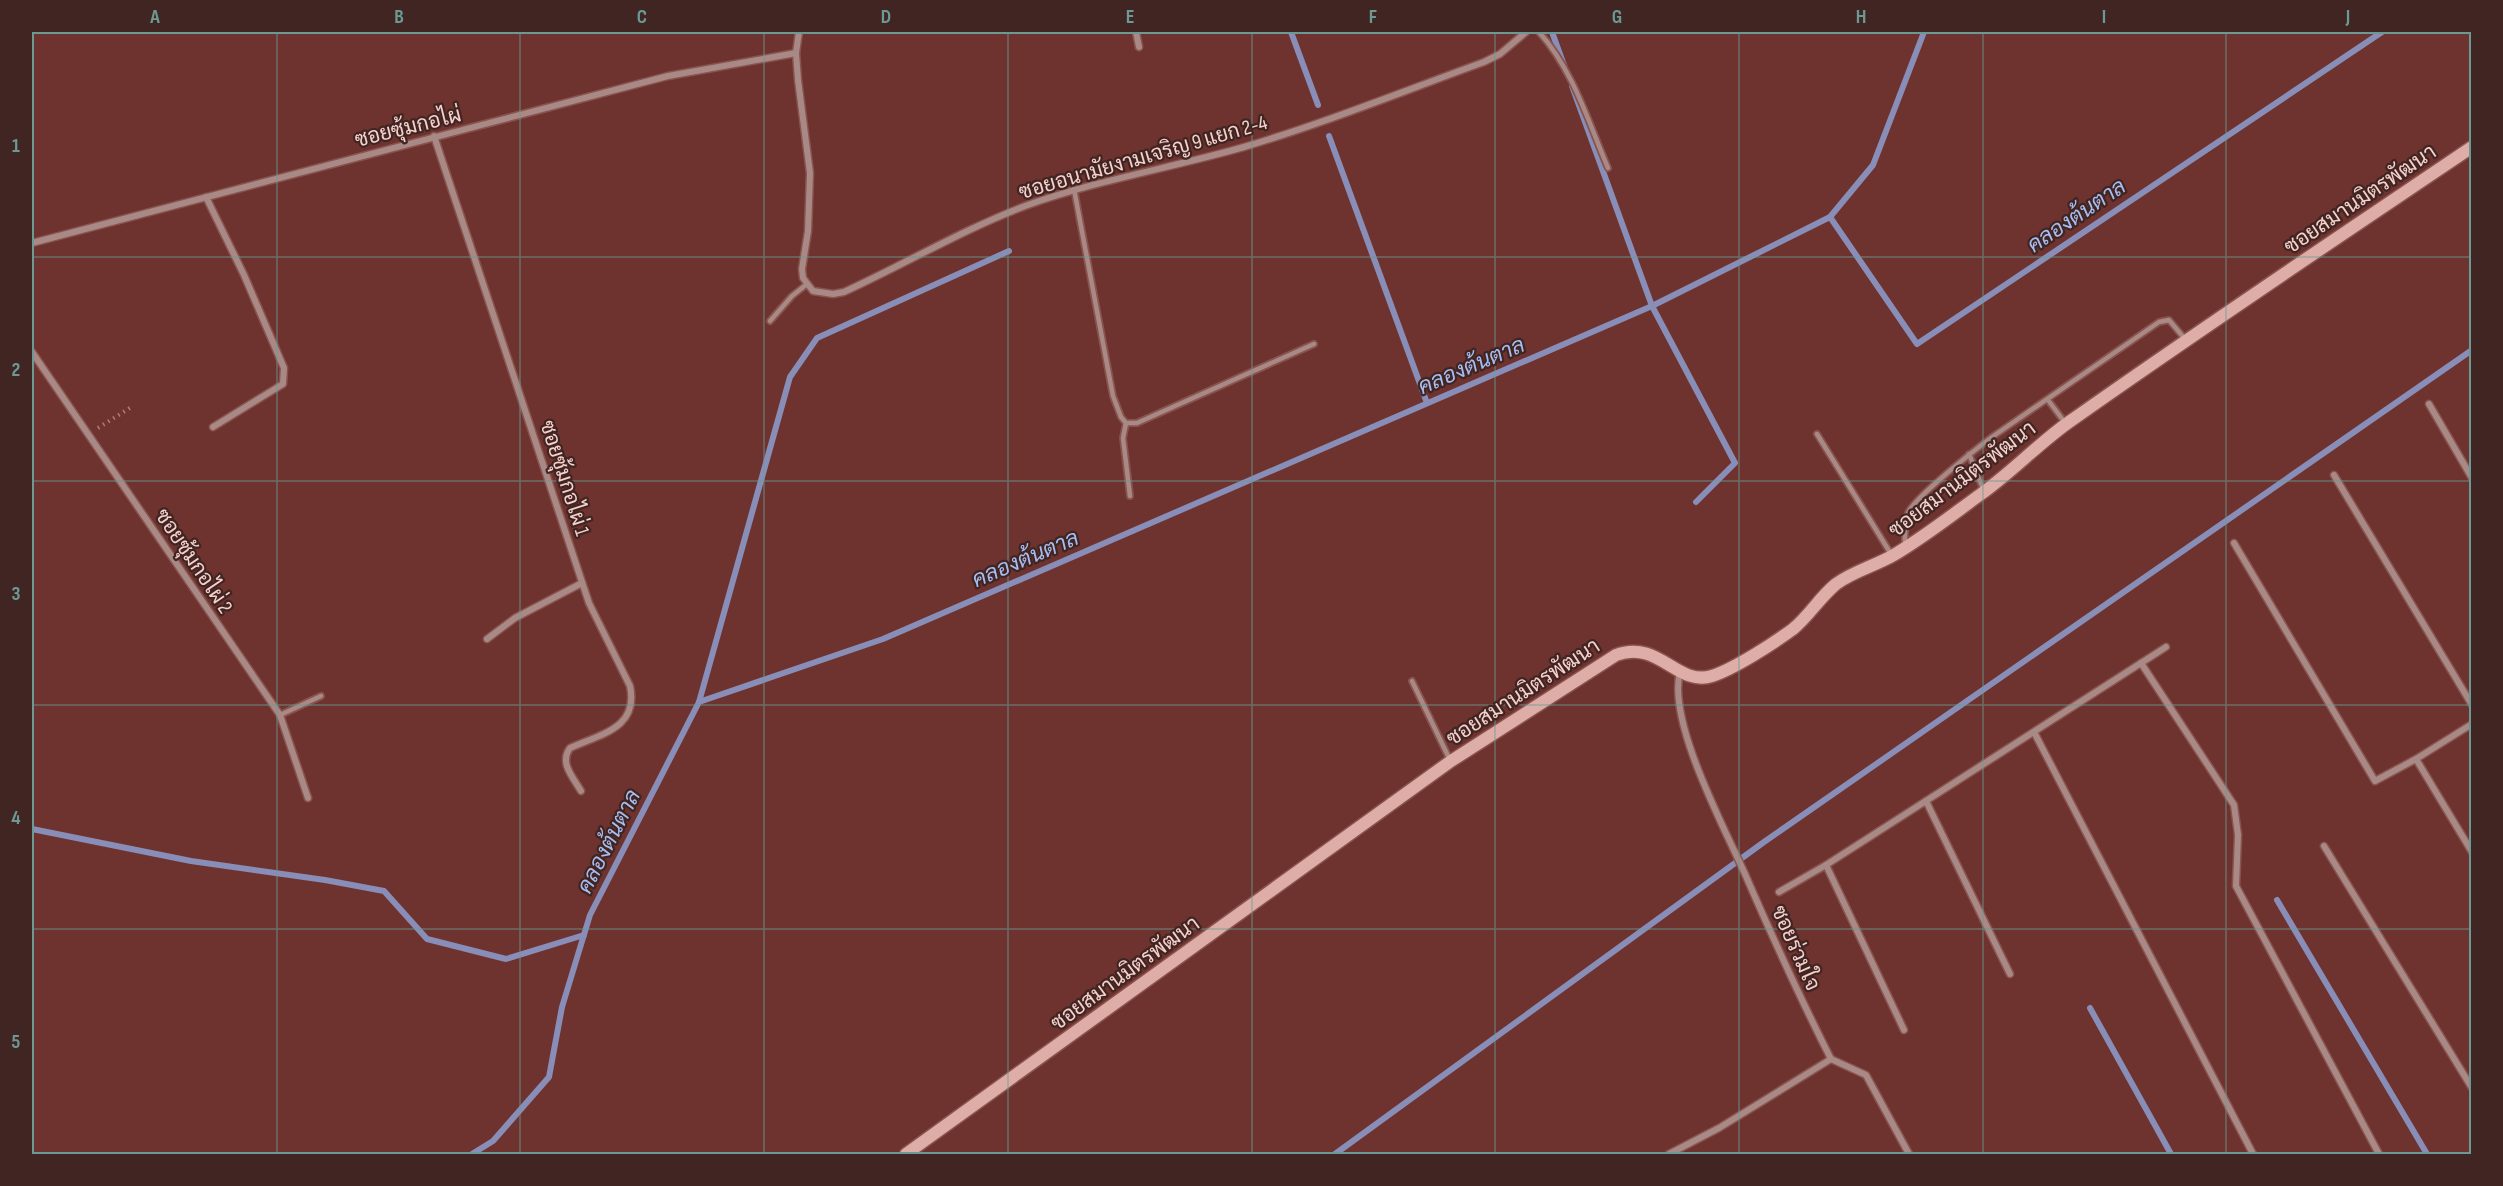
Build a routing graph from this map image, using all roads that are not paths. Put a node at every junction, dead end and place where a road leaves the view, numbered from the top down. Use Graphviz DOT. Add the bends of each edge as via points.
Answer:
graph roads {
  1 [pos="799,32"];
  2 [pos="1136,32"];
  3 [pos="1526,32"];
  4 [pos="1539,32"];
  5 [pos="1139,47"];
  6 [pos="796,53"];
  7 [pos="434,136"];
  8 [pos="2472,147"];
  9 [pos="1608,168"];
  10 [pos="1074,189"];
  11 [pos="206,197"];
  12 [pos="32,243"];
  13 [pos="807,284"];
  14 [pos="770,321"];
  15 [pos="2186,341"];
  16 [pos="1314,344"];
  17 [pos="32,352"];
  18 [pos="2048,400"];
  19 [pos="2429,404"];
  20 [pos="1126,423"];
  21 [pos="2066,424"];
  22 [pos="213,427"];
  23 [pos="1817,434"];
  24 [pos="1969,454"];
  25 [pos="2334,475"];
  26 [pos="2472,478"];
  27 [pos="1984,492"];
  28 [pos="1130,495"];
  29 [pos="2234,543"];
  30 [pos="1905,547"];
  31 [pos="1892,556"];
  32 [pos="582,584"];
  33 [pos="488,639"];
  34 [pos="2166,647"];
  35 [pos="2141,663"];
  36 [pos="1680,672"];
  37 [pos="1412,681"];
  38 [pos="321,696"];
  39 [pos="2472,705"];
  40 [pos="280,715"];
  41 [pos="2472,724"];
  42 [pos="2034,732"];
  43 [pos="2416,759"];
  44 [pos="1451,761"];
  45 [pos="582,791"];
  46 [pos="308,798"];
  47 [pos="1926,801"];
  48 [pos="2324,846"];
  49 [pos="2472,852"];
  50 [pos="1826,865"];
  51 [pos="1779,892"];
  52 [pos="2010,974"];
  53 [pos="1904,1030"];
  54 [pos="1831,1059"];
  55 [pos="2472,1088"];
  56 [pos="906,1155"];
  57 [pos="1669,1155"];
  58 [pos="1909,1155"];
  59 [pos="2253,1155"];
  60 [pos="2379,1155"];
  1 -- 6 [label="street"];
  2 -- 5 [label="street"];
  3 -- 10 [label="street, ซอยอนามัยงามเจริญ 9 แยก 2-4" via="1484,62 1307,126 1173,167"];
  4 -- 9 [label="lane" via="1555,50 1572,81"];
  6 -- 7 [label="street, ซอยซุ้มกอไผ่" via="668,76"];
  6 -- 13 [label="street" via="810,173 802,269"];
  7 -- 11 [label="street, ซอยซุ้มกอไผ่"];
  7 -- 32 [label="street, ซอยซุ้มกอไผ่ 1"];
  8 -- 15 [label="street, ซอยสมานมิตรพัฒนา"];
  10 -- 13 [label="street, ซอยอนามัยงามเจริญ 9 แยก 2-4" via="982,223 844,292 813,291"];
  10 -- 20 [label="lane" via="1113,396"];
  11 -- 12 [label="street, ซอยซุ้มกอไผ่"];
  11 -- 22 [label="street" via="244,275 285,377 283,384"];
  13 -- 14 [label="lane"];
  15 -- 18 [label="lane" via="2165,319"];
  15 -- 21 [label="street, ซอยสมานมิตรพัฒนา"];
  16 -- 20 [label="lane" via="1137,423"];
  17 -- 40 [label="street, ซอยซุ้มกอไผ่ 2"];
  18 -- 21 [label="lane"];
  18 -- 24 [label="lane"];
  19 -- 26 [label="street"];
  20 -- 28 [label="lane" via="1123,438"];
  21 -- 27 [label="street, ซอยสมานมิตรพัฒนา"];
  23 -- 31 [label="lane"];
  24 -- 27 [label="lane"];
  24 -- 30 [label="lane" via="1908,511"];
  25 -- 39 [label="street"];
  27 -- 30 [label="street, ซอยสมานมิตรพัฒนา"];
  29 -- 43 [label="street" via="2375,781"];
  30 -- 31 [label="street, ซอยสมานมิตรพัฒนา"];
  31 -- 36 [label="street, ซอยสมานมิตรพัฒนา" via="1837,584 1794,628 1748,657 1713,676"];
  32 -- 33 [label="street" via="515,618"];
  32 -- 45 [label="street, ซอยซุ้มกอไผ่ 1" via="633,700 621,725 570,748 566,754 566,765"];
  34 -- 35 [label="street"];
  35 -- 42 [label="street"];
  35 -- 60 [label="street" via="2234,805 2238,835 2236,886"];
  36 -- 44 [label="street, ซอยสมานมิตรพัฒนา" via="1637,651 1622,653"];
  36 -- 54 [label="street, ซอยร่วมใจ" via="1684,724 1701,774"];
  37 -- 44 [label="lane"];
  38 -- 40 [label="lane"];
  40 -- 46 [label="street, ซอยซุ้มกอไผ่ 2"];
  41 -- 43 [label="street"];
  42 -- 47 [label="street"];
  42 -- 59 [label="street"];
  43 -- 49 [label="street"];
  44 -- 56 [label="street, ซอยสมานมิตรพัฒนา"];
  47 -- 50 [label="street"];
  47 -- 52 [label="street"];
  48 -- 55 [label="street"];
  50 -- 51 [label="street"];
  50 -- 53 [label="street"];
  54 -- 57 [label="street"];
  54 -- 58 [label="street" via="1866,1075"];
}
